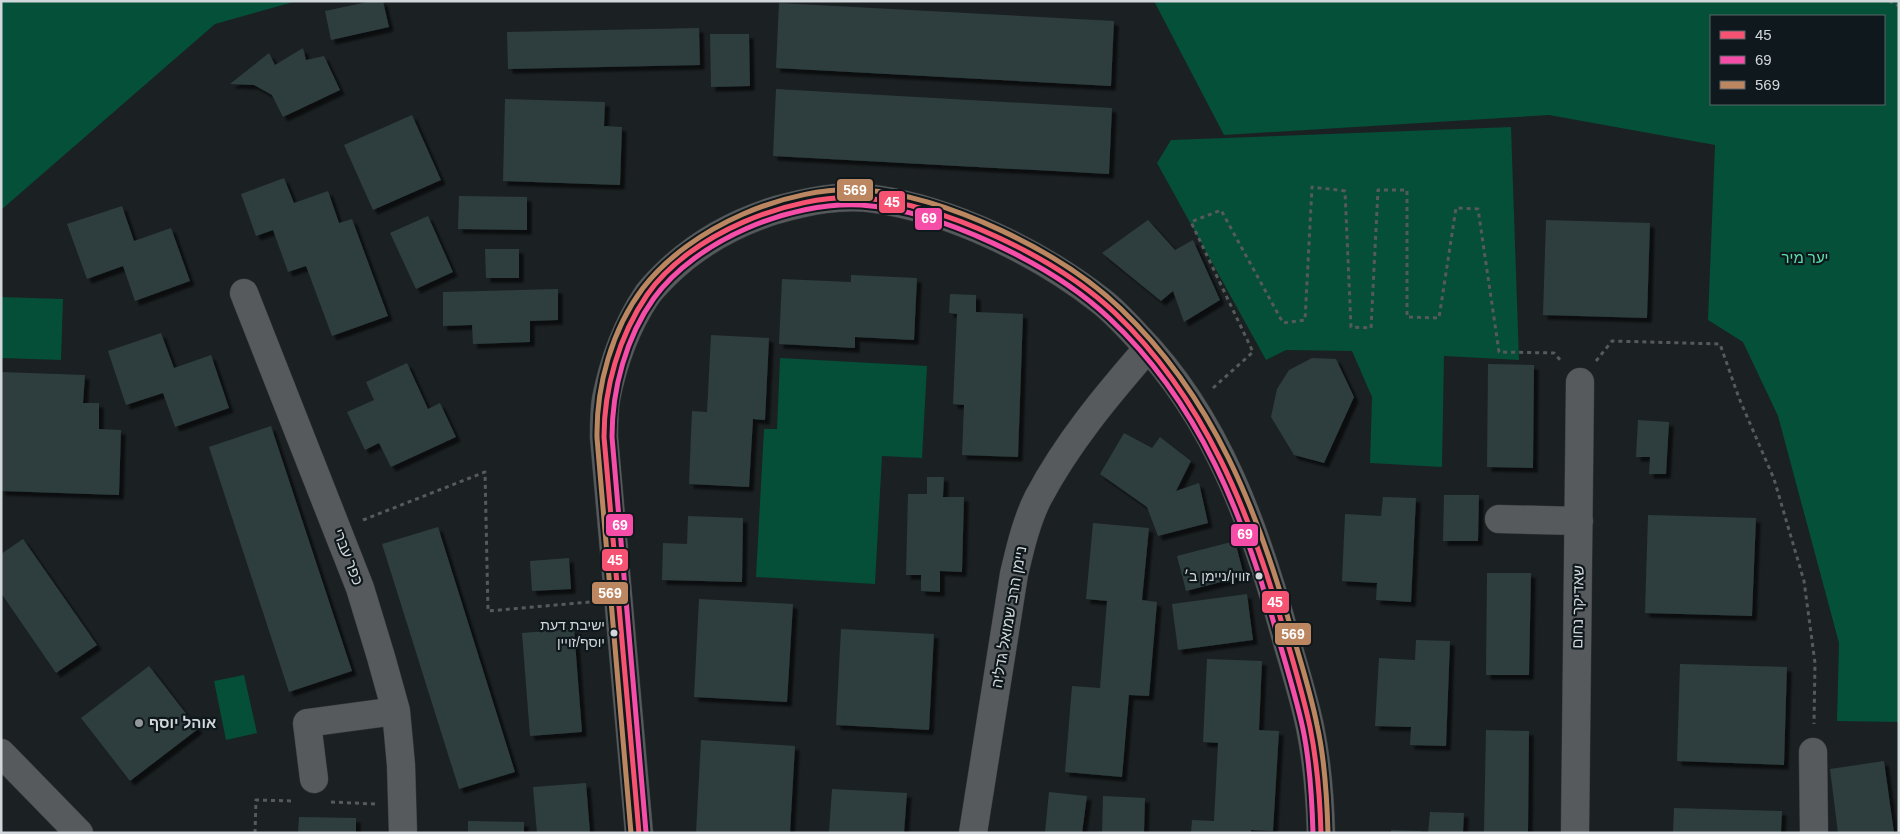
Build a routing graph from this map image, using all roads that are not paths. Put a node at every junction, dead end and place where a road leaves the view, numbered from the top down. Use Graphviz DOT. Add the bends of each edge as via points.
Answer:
graph roads {
  1 [pos="244,293"];
  2 [pos="1148,348"];
  3 [pos="1580,382"];
  4 [pos="1499,519"];
  5 [pos="1579,521"];
  6 [pos="396,711"];
  7 [pos="1813,752"];
  8 [pos="1,753"];
  9 [pos="314,778"];
  10 [pos="79,833"];
  11 [pos="404,833"];
  12 [pos="639,833"];
  13 [pos="973,833"];
  14 [pos="1321,833"];
  15 [pos="1576,833"];
  16 [pos="1814,833"];
  1 -- 6 [label="street, כפר עברי" via="360,588"];
  2 -- 12 [label="street" via="1103,303 1067,277 1020,250 967,224 873,199 841,197 805,202 760,215 718,234 681,259 648,292 629,326 606,402 604,436"];
  2 -- 13 [label="street, ניימן הרב שמואל גדליה" via="1084,425 1038,499 1023,537 1014,574"];
  2 -- 14 [label="street" via="1193,406 1215,445 1239,494 1257,544 1310,728"];
  3 -- 5 [label="street, שאדיקר נחום"];
  4 -- 5 [label="street"];
  5 -- 15 [label="street, שאדיקר נחום"];
  6 -- 9 [label="street" via="307,723"];
  6 -- 11 [label="street, כפר עברי"];
  7 -- 16 [label="street"];
  8 -- 10 [label="street"];
}
